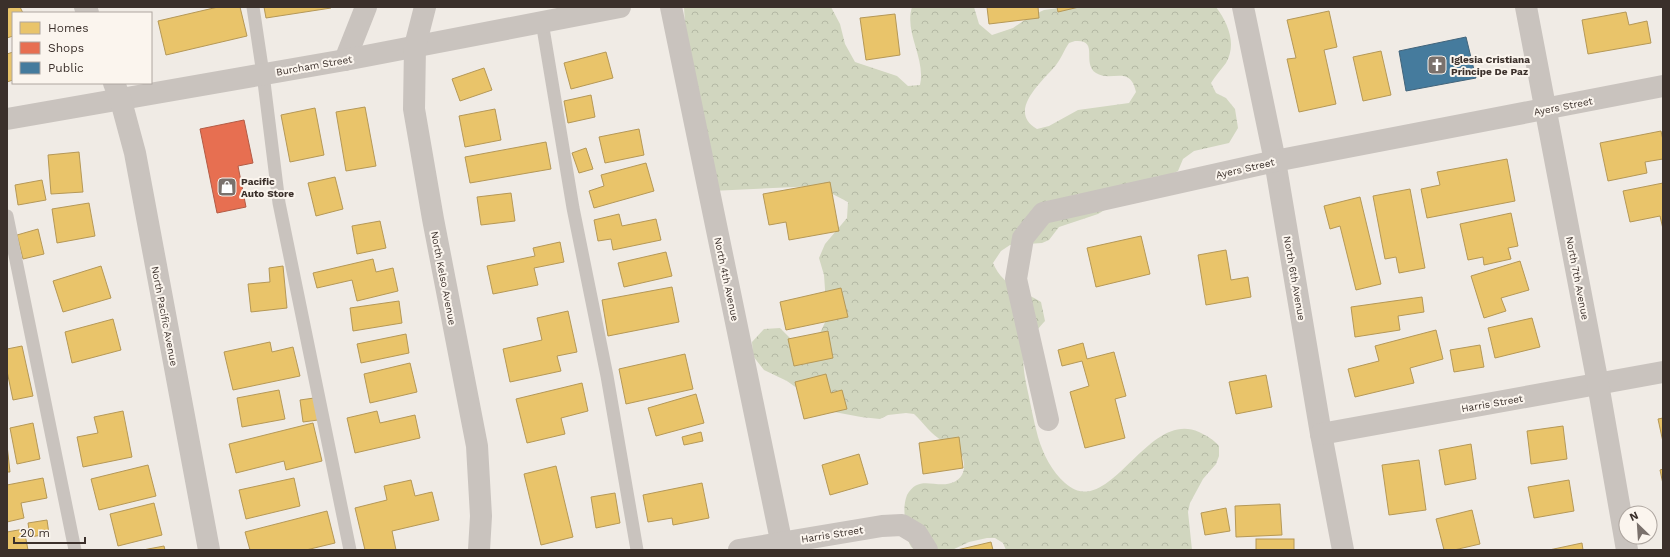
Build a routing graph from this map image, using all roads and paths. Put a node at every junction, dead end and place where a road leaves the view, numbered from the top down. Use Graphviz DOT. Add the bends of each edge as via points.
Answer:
graph roads {
  1 [pos="253,7"];
  2 [pos="366,7"];
  3 [pos="425,7"];
  4 [pos="620,7"];
  5 [pos="671,7"];
  6 [pos="1243,7"];
  7 [pos="1526,7"];
  8 [pos="542,22"];
  9 [pos="415,46"];
  10 [pos="345,60"];
  11 [pos="263,74"];
  12 [pos="1663,86"];
  13 [pos="118,92"];
  14 [pos="1546,109"];
  15 [pos="7,119"];
  16 [pos="1275,161"];
  17 [pos="7,216"];
  18 [pos="1663,372"];
  19 [pos="1598,384"];
  20 [pos="1048,420"];
  21 [pos="1321,434"];
  22 [pos="782,546"];
  23 [pos="75,550"];
  24 [pos="209,550"];
  25 [pos="350,550"];
  26 [pos="479,550"];
  27 [pos="637,550"];
  28 [pos="738,550"];
  29 [pos="927,550"];
  30 [pos="1343,550"];
  31 [pos="1627,550"];
  1 -- 11 [label="lane"];
  2 -- 10 [label="street"];
  3 -- 9 [label="street, North Kelso Avenue"];
  4 -- 8 [label="street, Burcham Street"];
  5 -- 22 [label="street, North 4th Avenue"];
  6 -- 16 [label="street, North 6th Avenue"];
  7 -- 14 [label="street, North 7th Avenue"];
  8 -- 9 [label="street, Burcham Street"];
  8 -- 27 [label="lane" via="573,208 607,376"];
  9 -- 10 [label="street, Burcham Street"];
  9 -- 26 [label="street, North Kelso Avenue" via="414,109 477,446 481,516"];
  10 -- 11 [label="street, Burcham Street"];
  11 -- 13 [label="street, Burcham Street"];
  11 -- 25 [label="lane" via="279,203"];
  12 -- 14 [label="street, Ayers Street"];
  13 -- 15 [label="street, Burcham Street"];
  13 -- 24 [label="street, North Pacific Avenue" via="135,153"];
  14 -- 16 [label="street, Ayers Street"];
  14 -- 19 [label="street, North 7th Avenue"];
  16 -- 20 [label="street, Ayers Street" via="1043,213 1023,238 1016,279"];
  16 -- 21 [label="street, North 6th Avenue"];
  17 -- 23 [label="lane"];
  18 -- 19 [label="street, Harris Street"];
  19 -- 21 [label="street, Harris Street"];
  19 -- 31 [label="street, North 7th Avenue"];
  21 -- 30 [label="street, North 6th Avenue"];
  22 -- 28 [label="street, Harris Street"];
  22 -- 29 [label="street, Harris Street" via="882,526 902,525 917,534"];
}
